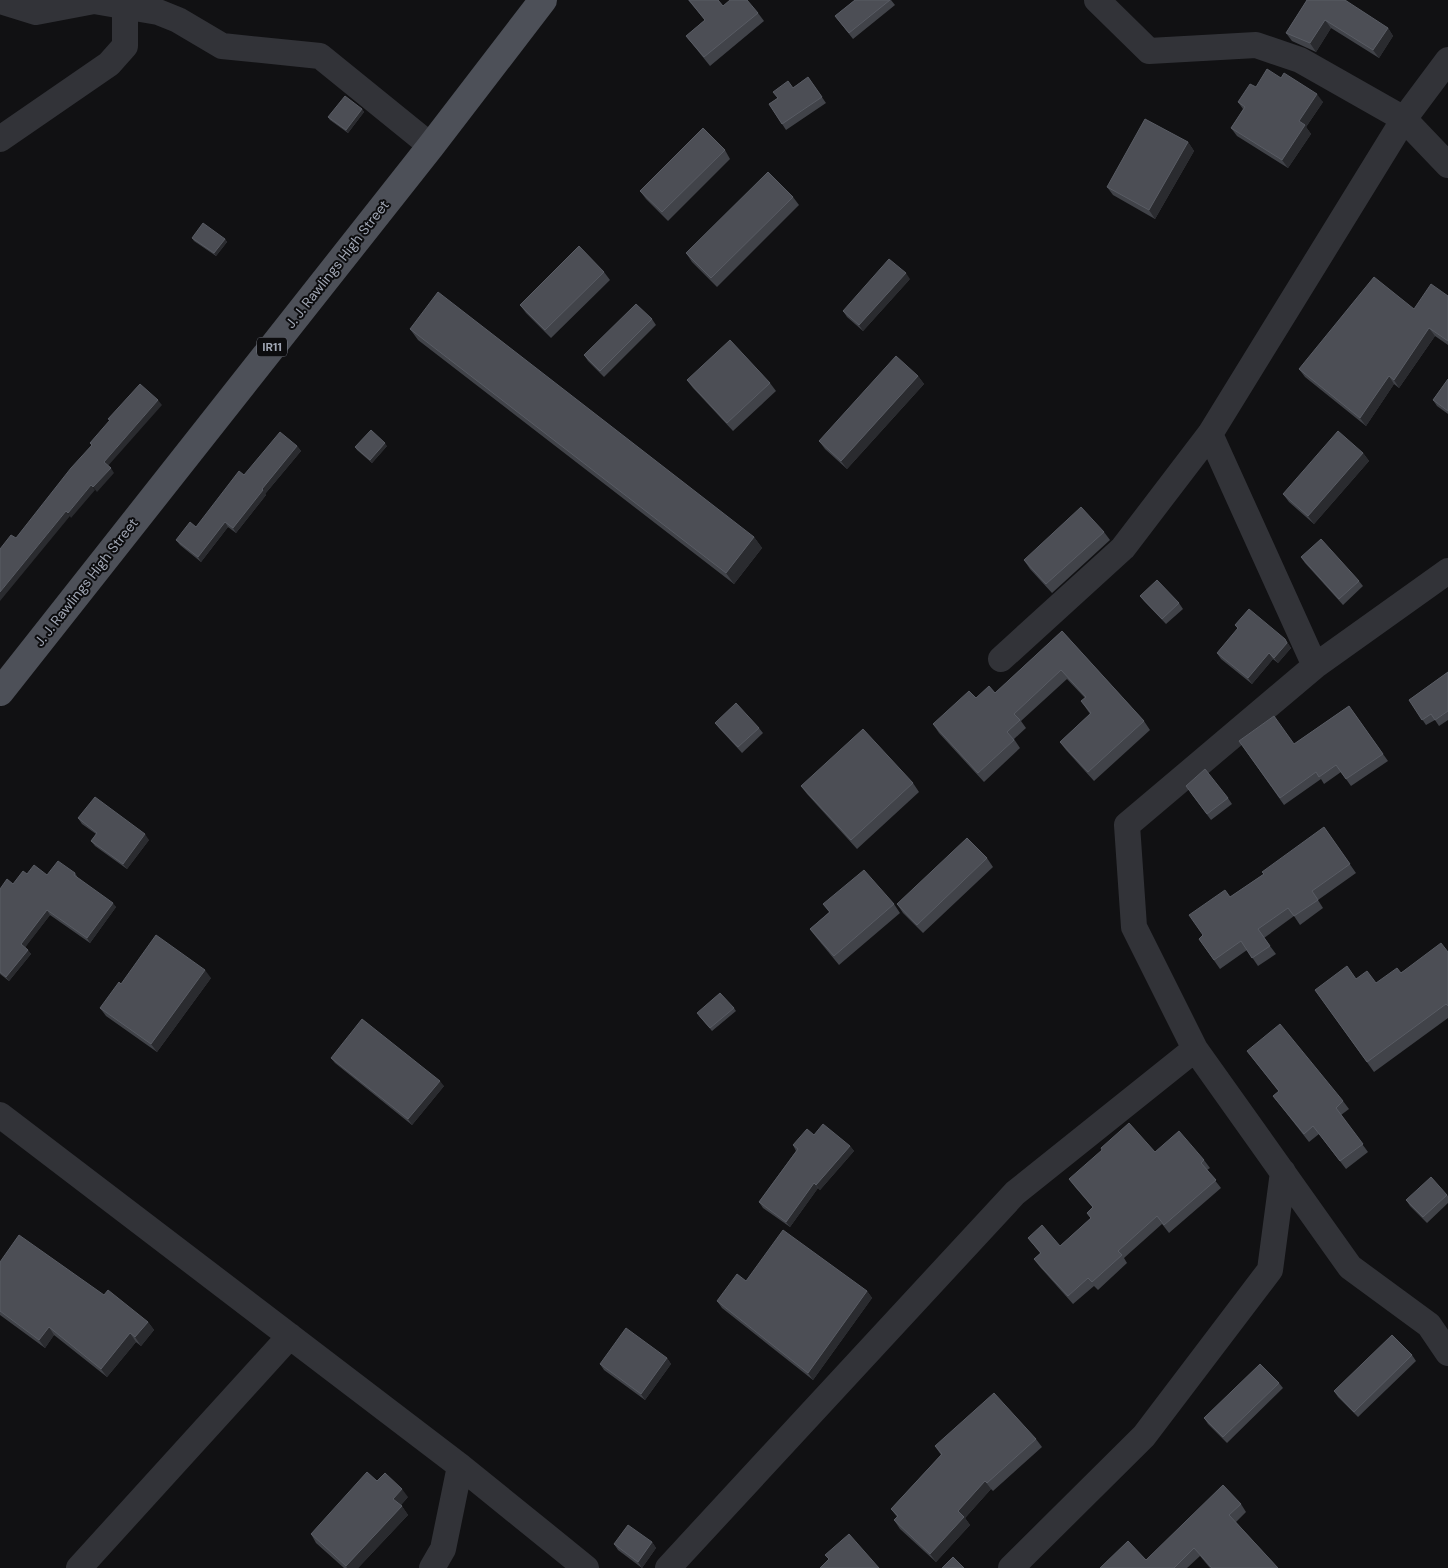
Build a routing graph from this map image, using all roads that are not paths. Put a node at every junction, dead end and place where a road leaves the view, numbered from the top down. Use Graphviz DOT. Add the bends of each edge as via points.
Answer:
graph roads {
  1 [pos="542,0"];
  2 [pos="1097,0"];
  3 [pos="0,1"];
  4 [pos="126,3"];
  5 [pos="161,6"];
  6 [pos="1448,60"];
  7 [pos="1404,119"];
  8 [pos="0,138"];
  9 [pos="431,146"];
  10 [pos="1448,165"];
  11 [pos="1210,434"];
  12 [pos="1448,571"];
  13 [pos="1001,659"];
  14 [pos="1315,666"];
  15 [pos="0,692"];
  16 [pos="1195,1049"];
  17 [pos="0,1115"];
  18 [pos="1283,1172"];
  19 [pos="290,1336"];
  20 [pos="1448,1353"];
  21 [pos="460,1466"];
  22 [pos="79,1568"];
  23 [pos="432,1568"];
  24 [pos="586,1568"];
  25 [pos="668,1568"];
  26 [pos="1011,1568"];
  1 -- 9 [label="main road, J. J. Rawlings High Street / IR11"];
  2 -- 7 [label="street" via="1150,51 1256,45 1300,60"];
  3 -- 4 [label="street" via="36,12 94,1"];
  4 -- 5 [label="street"];
  4 -- 8 [label="street" via="126,46 109,64"];
  5 -- 9 [label="street" via="222,46 320,56"];
  6 -- 7 [label="street"];
  7 -- 10 [label="street"];
  7 -- 11 [label="street"];
  9 -- 15 [label="main road, J. J. Rawlings High Street / IR11"];
  11 -- 13 [label="street" via="1123,548"];
  11 -- 14 [label="street"];
  12 -- 14 [label="street"];
  14 -- 16 [label="street" via="1127,825 1134,927"];
  16 -- 18 [label="street"];
  16 -- 25 [label="street" via="1015,1193"];
  17 -- 19 [label="street"];
  18 -- 20 [label="street" via="1350,1267 1429,1326"];
  18 -- 26 [label="street" via="1270,1270 1144,1436"];
  19 -- 21 [label="street"];
  19 -- 22 [label="street"];
  21 -- 23 [label="street" via="443,1550"];
  21 -- 24 [label="street"];
}
